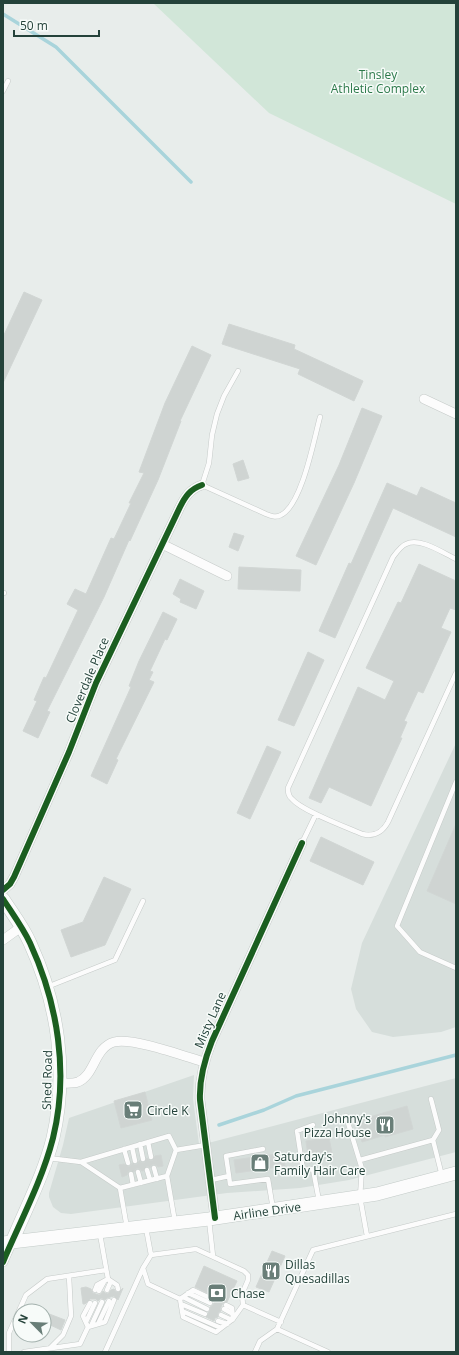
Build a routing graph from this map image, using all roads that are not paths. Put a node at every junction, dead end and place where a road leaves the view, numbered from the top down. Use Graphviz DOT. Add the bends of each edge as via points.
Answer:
graph roads {
  1 [pos="8,81"];
  2 [pos="3,91"];
  3 [pos="238,371"];
  4 [pos="424,399"];
  5 [pos="456,414"];
  6 [pos="320,417"];
  7 [pos="202,485"];
  8 [pos="162,544"];
  9 [pos="456,559"];
  10 [pos="227,576"];
  11 [pos="456,673"];
  12 [pos="456,782"];
  13 [pos="316,814"];
  14 [pos="302,844"];
  15 [pos="3,890"];
  16 [pos="3,899"];
  17 [pos="143,901"];
  18 [pos="21,927"];
  19 [pos="3,940"];
  20 [pos="456,968"];
  21 [pos="47,987"];
  22 [pos="204,1062"];
  23 [pos="60,1083"];
  24 [pos="431,1099"];
  25 [pos="346,1116"];
  26 [pos="313,1125"];
  27 [pos="433,1140"];
  28 [pos="148,1142"];
  29 [pos="140,1144"];
  30 [pos="206,1145"];
  31 [pos="132,1147"];
  32 [pos="124,1149"];
  33 [pos="263,1149"];
  34 [pos="176,1150"];
  35 [pos="151,1157"];
  36 [pos="46,1158"];
  37 [pos="144,1159"];
  38 [pos="360,1160"];
  39 [pos="135,1161"];
  40 [pos="81,1162"];
  41 [pos="128,1163"];
  42 [pos="154,1168"];
  43 [pos="147,1170"];
  44 [pos="138,1172"];
  45 [pos="456,1173"];
  46 [pos="131,1174"];
  47 [pos="167,1176"];
  48 [pos="229,1176"];
  49 [pos="442,1176"];
  50 [pos="157,1179"];
  51 [pos="150,1180"];
  52 [pos="211,1180"];
  53 [pos="141,1183"];
  54 [pos="133,1185"];
  55 [pos="120,1188"];
  56 [pos="360,1197"];
  57 [pos="319,1203"];
  58 [pos="273,1210"];
  59 [pos="456,1214"];
  60 [pos="212,1219"];
  61 [pos="175,1223"];
  62 [pos="146,1226"];
  63 [pos="127,1229"];
  64 [pos="100,1232"];
  65 [pos="367,1236"];
  66 [pos="7,1243"];
  67 [pos="151,1255"];
  68 [pos="213,1256"];
  69 [pos="3,1262"];
  70 [pos="143,1268"];
  71 [pos="106,1270"];
  72 [pos="68,1276"];
  73 [pos="107,1280"];
  74 [pos="116,1289"];
  75 [pos="97,1290"];
  76 [pos="107,1290"];
  77 [pos="181,1300"];
  78 [pos="111,1301"];
  79 [pos="211,1301"];
  80 [pos="102,1302"];
  81 [pos="92,1303"];
  82 [pos="243,1305"];
  83 [pos="225,1307"];
  84 [pos="207,1309"];
  85 [pos="204,1314"];
  86 [pos="221,1315"];
  87 [pos="233,1318"];
  88 [pos="218,1321"];
  89 [pos="281,1322"];
  90 [pos="227,1324"];
  91 [pos="90,1327"];
  92 [pos="277,1329"];
  93 [pos="50,1348"];
  94 [pos="9,1352"];
  95 [pos="24,1352"];
  96 [pos="106,1352"];
  97 [pos="255,1352"];
  98 [pos="328,1352"];
  1 -- 2 [label="lane"];
  3 -- 7 [label="lane" via="217,414 209,463"];
  4 -- 5 [label="street"];
  6 -- 7 [label="lane" via="305,476 289,509 281,516 266,514"];
  7 -- 8 [label="street, Cloverdale Place" via="187,494"];
  8 -- 10 [label="street"];
  8 -- 15 [label="street, Cloverdale Place" via="96,683 14,877"];
  9 -- 13 [label="lane" via="415,542 406,544 393,557 288,788 291,799"];
  11 -- 13 [label="lane" via="384,829 368,836"];
  12 -- 20 [label="lane" via="397,926 420,952"];
  13 -- 14 [label="lane"];
  14 -- 22 [label="street, Misty Lane"];
  16 -- 18 [label="main road, Shed Road"];
  17 -- 21 [label="lane" via="115,960"];
  18 -- 19 [label="street"];
  18 -- 21 [label="main road, Shed Road" via="30,942"];
  21 -- 23 [label="main road, Shed Road" via="59,1046"];
  22 -- 23 [label="street" via="131,1042 114,1042 102,1050 86,1076 79,1082"];
  22 -- 30 [label="street, Misty Lane" via="200,1086"];
  23 -- 36 [label="main road, Shed Road" via="59,1106"];
  24 -- 27 [label="lane" via="439,1130"];
  25 -- 38 [label="lane"];
  26 -- 57 [label="lane" via="297,1131 303,1170 313,1169"];
  27 -- 38 [label="lane"];
  27 -- 49 [label="lane"];
  28 -- 29 [label="lane"];
  28 -- 34 [label="lane" via="169,1136"];
  28 -- 35 [label="lane"];
  29 -- 31 [label="lane"];
  29 -- 37 [label="lane"];
  30 -- 34 [label="lane"];
  30 -- 52 [label="street, Misty Lane"];
  31 -- 32 [label="lane"];
  31 -- 39 [label="lane"];
  32 -- 40 [label="lane"];
  32 -- 41 [label="lane"];
  33 -- 48 [label="lane" via="226,1156"];
  34 -- 47 [label="lane"];
  36 -- 40 [label="lane"];
  36 -- 66 [label="main road, Shed Road" via="41,1175"];
  38 -- 56 [label="lane"];
  40 -- 55 [label="lane"];
  42 -- 50 [label="lane"];
  43 -- 51 [label="lane"];
  44 -- 53 [label="lane"];
  45 -- 49 [label="main road, Airline Drive"];
  46 -- 54 [label="lane"];
  47 -- 50 [label="lane"];
  47 -- 61 [label="lane"];
  48 -- 52 [label="lane"];
  48 -- 58 [label="lane" via="230,1184 268,1179"];
  49 -- 56 [label="main road, Airline Drive"];
  50 -- 51 [label="lane"];
  51 -- 53 [label="lane"];
  52 -- 60 [label="street, Misty Lane"];
  53 -- 54 [label="lane"];
  54 -- 55 [label="lane"];
  55 -- 63 [label="lane"];
  56 -- 57 [label="main road, Airline Drive"];
  56 -- 65 [label="lane"];
  57 -- 58 [label="main road, Airline Drive"];
  58 -- 60 [label="main road, Airline Drive"];
  59 -- 65 [label="lane"];
  60 -- 61 [label="main road, Airline Drive"];
  60 -- 68 [label="lane"];
  61 -- 62 [label="main road, Airline Drive"];
  62 -- 63 [label="main road, Airline Drive"];
  62 -- 67 [label="lane"];
  63 -- 64 [label="main road, Airline Drive"];
  64 -- 66 [label="main road, Airline Drive"];
  64 -- 71 [label="lane"];
  65 -- 89 [label="lane" via="313,1250"];
  66 -- 69 [label="street, Shed Road"];
  67 -- 68 [label="lane" via="196,1249"];
  67 -- 70 [label="lane"];
  68 -- 82 [label="lane" via="248,1275 242,1294"];
  70 -- 77 [label="lane" via="148,1284"];
  70 -- 96 [label="lane"];
  71 -- 72 [label="lane"];
  71 -- 73 [label="lane"];
  72 -- 93 [label="lane" via="71,1316 63,1335"];
  72 -- 94 [label="lane" via="47,1279 26,1294 9,1333"];
  73 -- 74 [label="lane" via="116,1284"];
  73 -- 75 [label="lane" via="97,1285"];
  73 -- 76 [label="lane"];
  77 -- 79 [label="lane" via="193,1290"];
  77 -- 84 [label="lane"];
  77 -- 85 [label="lane"];
  77 -- 90 [label="lane" via="183,1317 216,1332"];
  78 -- 91 [label="lane" via="105,1322"];
  80 -- 91 [label="lane"];
  81 -- 91 [label="lane" via="83,1316"];
  82 -- 87 [label="lane"];
  82 -- 89 [label="lane"];
  83 -- 87 [label="lane"];
  86 -- 87 [label="lane"];
  87 -- 90 [label="lane"];
  88 -- 90 [label="lane"];
  89 -- 92 [label="lane"];
  91 -- 93 [label="lane" via="80,1344"];
  92 -- 97 [label="lane" via="260,1341"];
  92 -- 98 [label="lane"];
  93 -- 95 [label="lane"];
}
